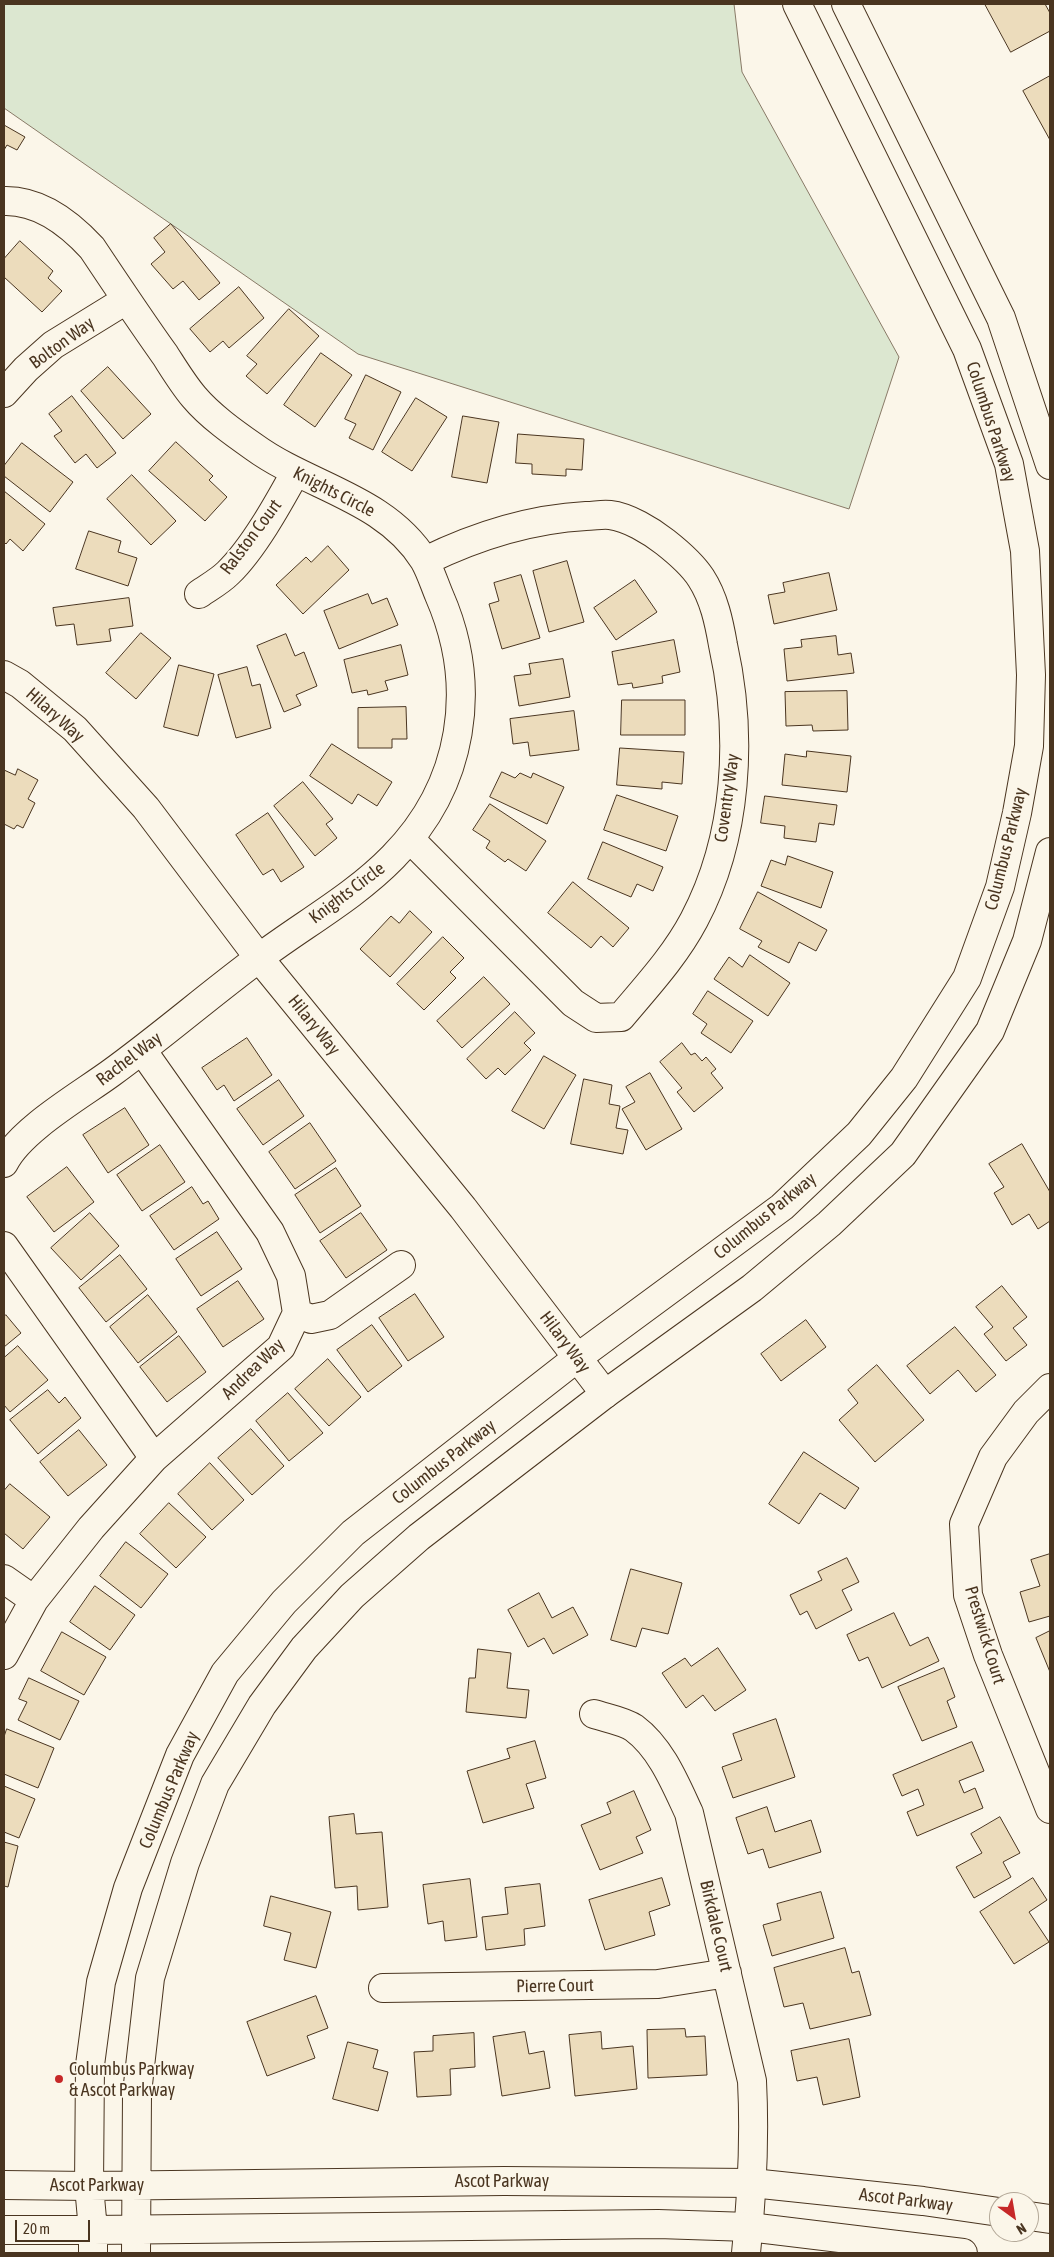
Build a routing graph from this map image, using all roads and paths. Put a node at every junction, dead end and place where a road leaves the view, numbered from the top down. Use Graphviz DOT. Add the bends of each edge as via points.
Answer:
graph roads {
  1 [pos="797,4"];
  2 [pos="846,4"];
  3 [pos="4,201"];
  4 [pos="126,300"];
  5 [pos="4,393"];
  6 [pos="1050,465"];
  7 [pos="295,472"];
  8 [pos="424,561"];
  9 [pos="199,594"];
  10 [pos="4,675"];
  11 [pos="410,839"];
  12 [pos="1050,852"];
  13 [pos="259,958"];
  14 [pos="142,1050"];
  15 [pos="4,1163"];
  16 [pos="4,1246"];
  17 [pos="401,1266"];
  18 [pos="297,1313"];
  19 [pos="577,1358"];
  20 [pos="1050,1388"];
  21 [pos="605,1394"];
  22 [pos="154,1458"];
  23 [pos="4,1578"];
  24 [pos="34,1600"];
  25 [pos="4,1655"];
  26 [pos="594,1714"];
  27 [pos="1050,1809"];
  28 [pos="726,1973"];
  29 [pos="383,1988"];
  30 [pos="752,2183"];
  31 [pos="4,2185"];
  32 [pos="138,2185"];
  33 [pos="89,2186"];
  34 [pos="989,2211"];
  35 [pos="4,2230"];
  36 [pos="748,2240"];
  37 [pos="93,2241"];
  38 [pos="136,2242"];
  39 [pos="963,2253"];
  1 -- 19 [label="main road, Columbus Parkway" via="967,349 1008,464 1025,551 1031,675 1029,746 1000,887 967,978 904,1078 859,1134 782,1207"];
  2 -- 6 [label="main road" via="1001,318"];
  3 -- 4 [label="main road, Knights Circle" via="48,210 73,227 92,248"];
  4 -- 5 [label="main road, Bolton Way" via="53,345"];
  4 -- 7 [label="main road, Knights Circle" via="195,398 255,448"];
  7 -- 8 [label="main road, Knights Circle" via="375,510 408,539"];
  7 -- 9 [label="main road, Ralston Court" via="245,552 228,573"];
  8 -- 11 [label="main road, Knights Circle" via="449,617 462,696 459,728 449,769 435,803"];
  8 -- 11 [label="main road, Coventry Way" via="473,540 558,518 610,515 650,530 683,556 702,578 716,611 734,705 735,761 728,817 715,871 694,920 664,968 621,1017 596,1018 572,1003"];
  10 -- 13 [label="main road, Hilary Way" via="20,684 75,729 146,808"];
  11 -- 13 [label="main road, Knights Circle" via="354,892"];
  12 -- 21 [label="main road" via="1027,941 990,1030 903,1154 829,1224 752,1288"];
  13 -- 14 [label="main road, Rachel Way"];
  13 -- 19 [label="main road, Hilary Way" via="463,1208"];
  14 -- 15 [label="main road, Rachel Way" via="22,1138"];
  14 -- 18 [label="main road" via="270,1232 291,1276"];
  16 -- 22 [label="main road"];
  17 -- 18 [label="main road" via="330,1315 311,1319"];
  18 -- 22 [label="main road, Andrea Way" via="281,1347"];
  19 -- 21 [label="main road, Hilary Way"];
  19 -- 33 [label="main road, Columbus Parkway" via="353,1533 284,1602 225,1673 180,1755 128,1888 101,1982 90,2065"];
  20 -- 27 [label="main road, Prestwick Court" via="1026,1412 993,1457 964,1524 968,1595 988,1655"];
  21 -- 32 [label="main road" via="419,1537 352,1596 304,1648 262,1705 215,1784 185,1863 150,1978 137,2093"];
  22 -- 24 [label="main road, Andrea Way" via="91,1528"];
  23 -- 24 [label="main road"];
  24 -- 25 [label="main road, Andrea Way"];
  26 -- 28 [label="main road, Birkdale Court" via="634,1727 655,1750 673,1778 689,1813"];
  28 -- 29 [label="main road, Pierre Court" via="658,1984"];
  28 -- 30 [label="main road, Birkdale Court" via="752,2081"];
  30 -- 32 [label="main road, Ascot Parkway" via="504,2181"];
  30 -- 34 [label="main road, Ascot Parkway"];
  30 -- 36 [label="main road, Birkdale Court"];
  31 -- 33 [label="main road, Ascot Parkway"];
  32 -- 33 [label="main road, Ascot Parkway"];
  32 -- 38 [label="main road"];
  33 -- 37 [label="main road, Columbus Parkway"];
  35 -- 37 [label="main road"];
  36 -- 38 [label="main road" via="658,2224"];
  36 -- 39 [label="main road"];
  37 -- 38 [label="main road"];
}
